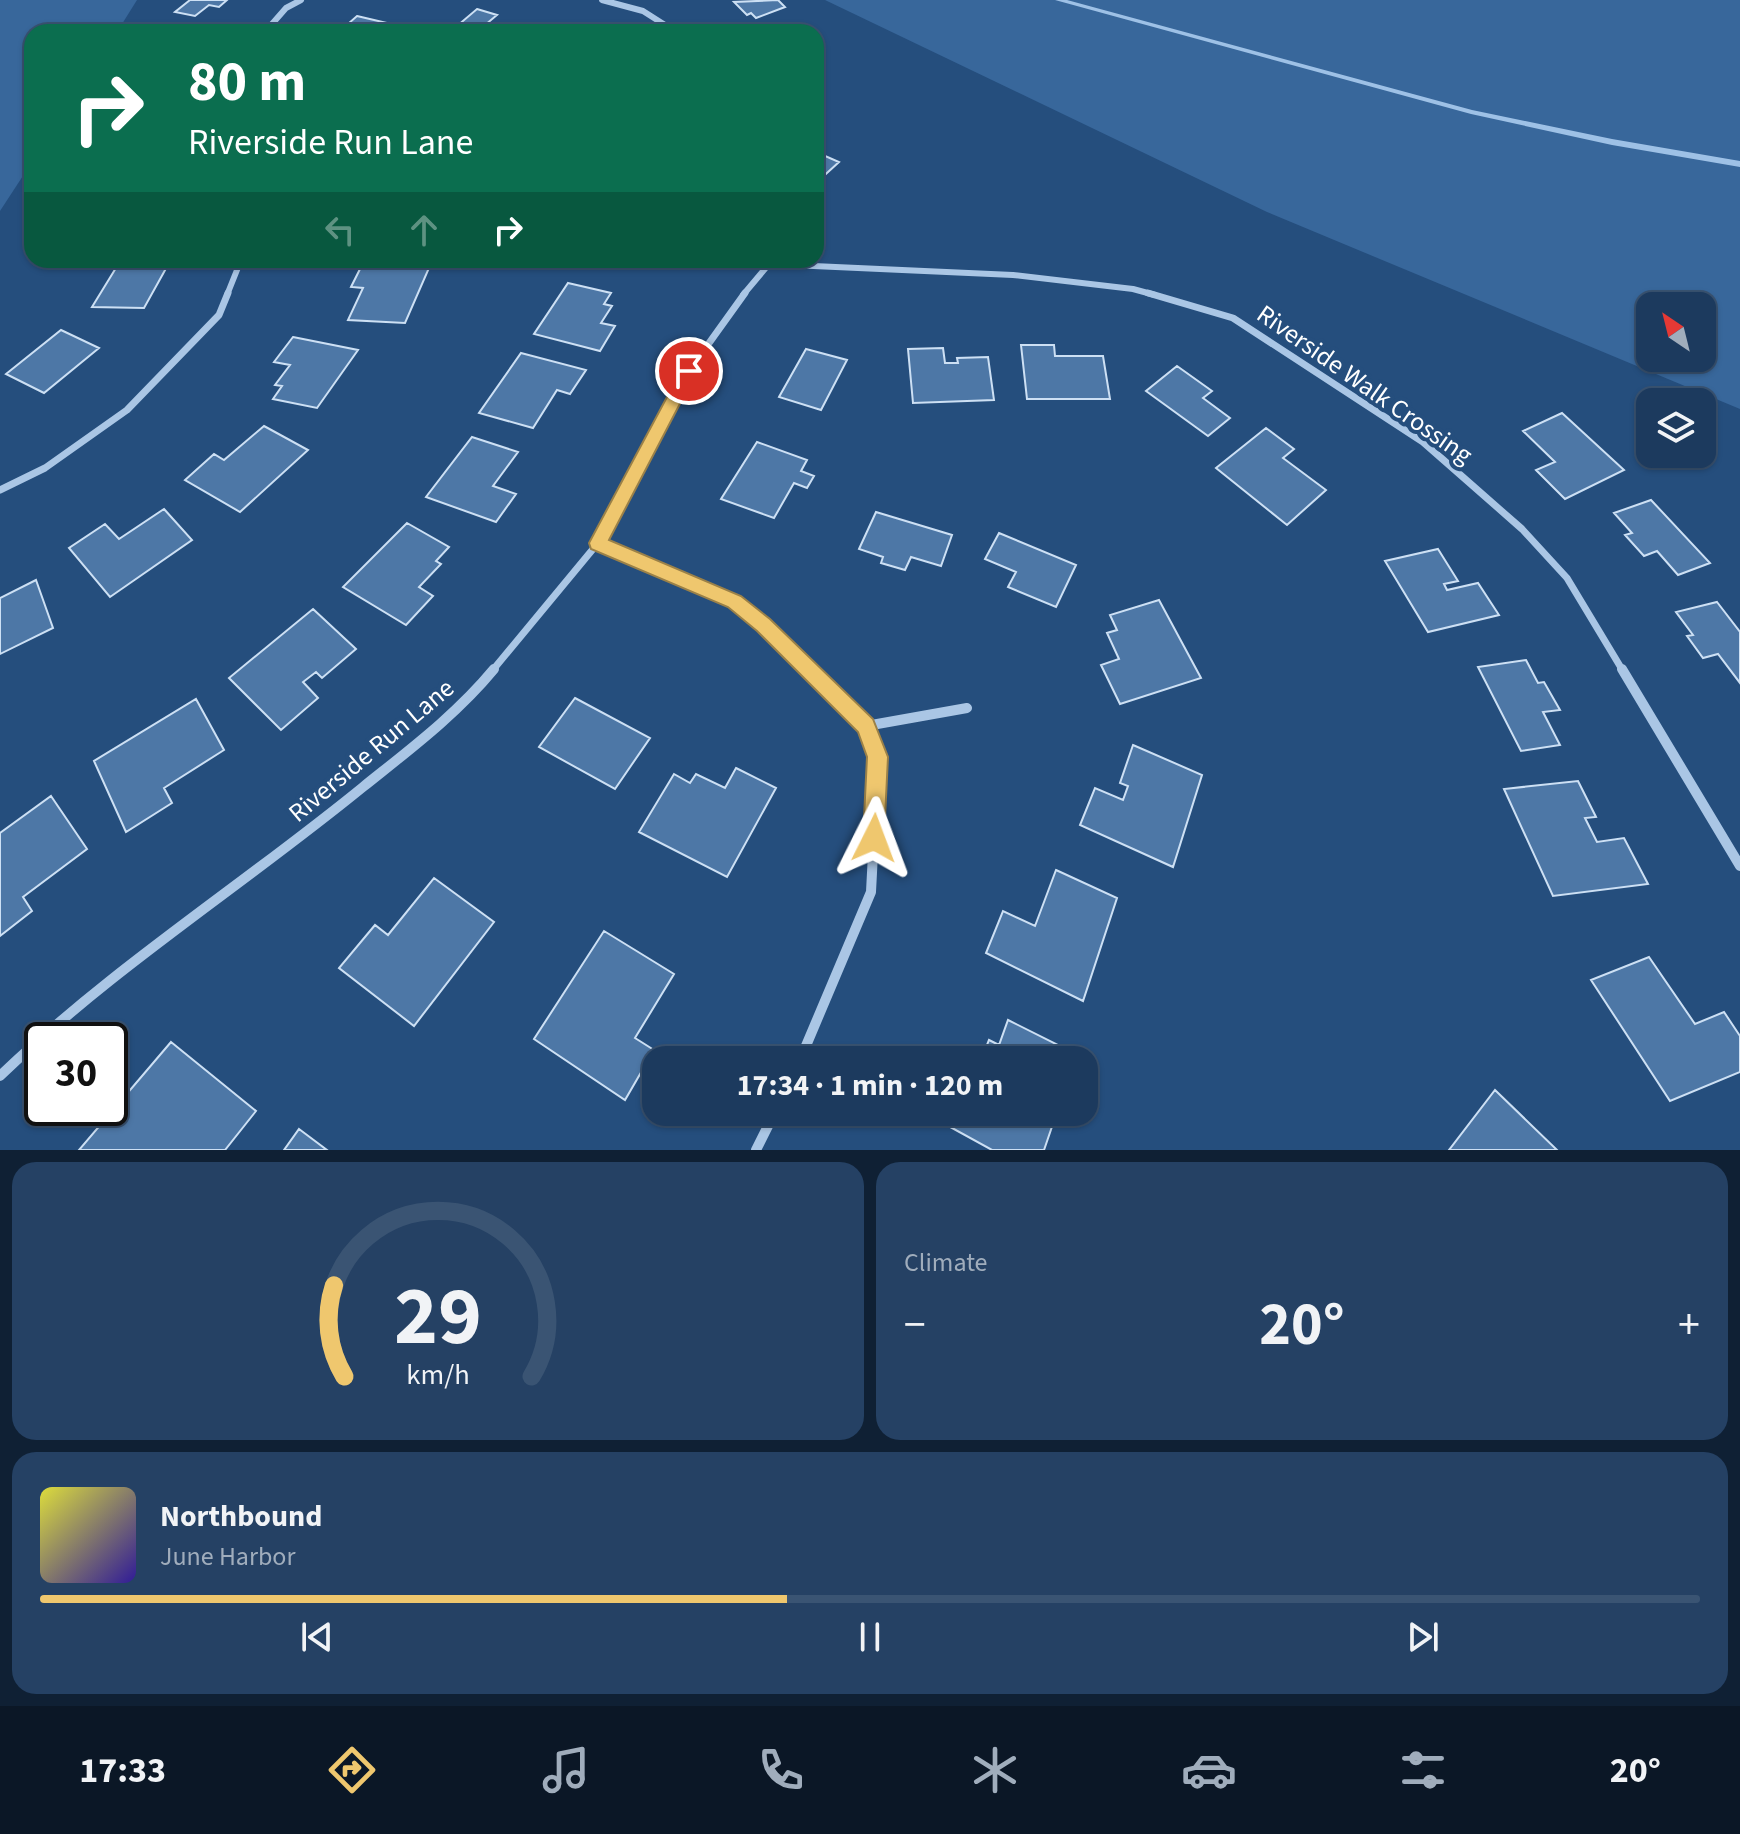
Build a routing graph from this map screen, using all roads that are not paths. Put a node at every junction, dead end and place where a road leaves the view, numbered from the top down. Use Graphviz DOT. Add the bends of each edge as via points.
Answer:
graph roads {
  1 [pos="301,0"];
  2 [pos="602,0"];
  3 [pos="272,24"];
  4 [pos="663,24"];
  5 [pos="824,265"];
  6 [pos="238,268"];
  7 [pos="762,268"];
  8 [pos="0,490"];
  9 [pos="598,543"];
  10 [pos="967,708"];
  11 [pos="866,726"];
  12 [pos="1740,866"];
  13 [pos="806,1046"];
  14 [pos="0,1076"];
  15 [pos="768,1126"];
  16 [pos="756,1150"];
  1 -- 3 [label="street"];
  2 -- 4 [label="street" via="643,11"];
  5 -- 12 [label="street, Riverside Walk Crossing" via="1043,278 1133,289 1233,318 1423,442 1522,529 1567,578"];
  6 -- 8 [label="street" via="219,315 127,410 45,468"];
  7 -- 9 [label="street, Riverside Run Lane" via="689,371"];
  9 -- 11 [label="street" via="735,602"];
  9 -- 14 [label="street, Riverside Run Lane" via="465,704 52,1026"];
  10 -- 11 [label="street"];
  11 -- 13 [label="street" via="878,757 871,892"];
  15 -- 16 [label="street"];
}
